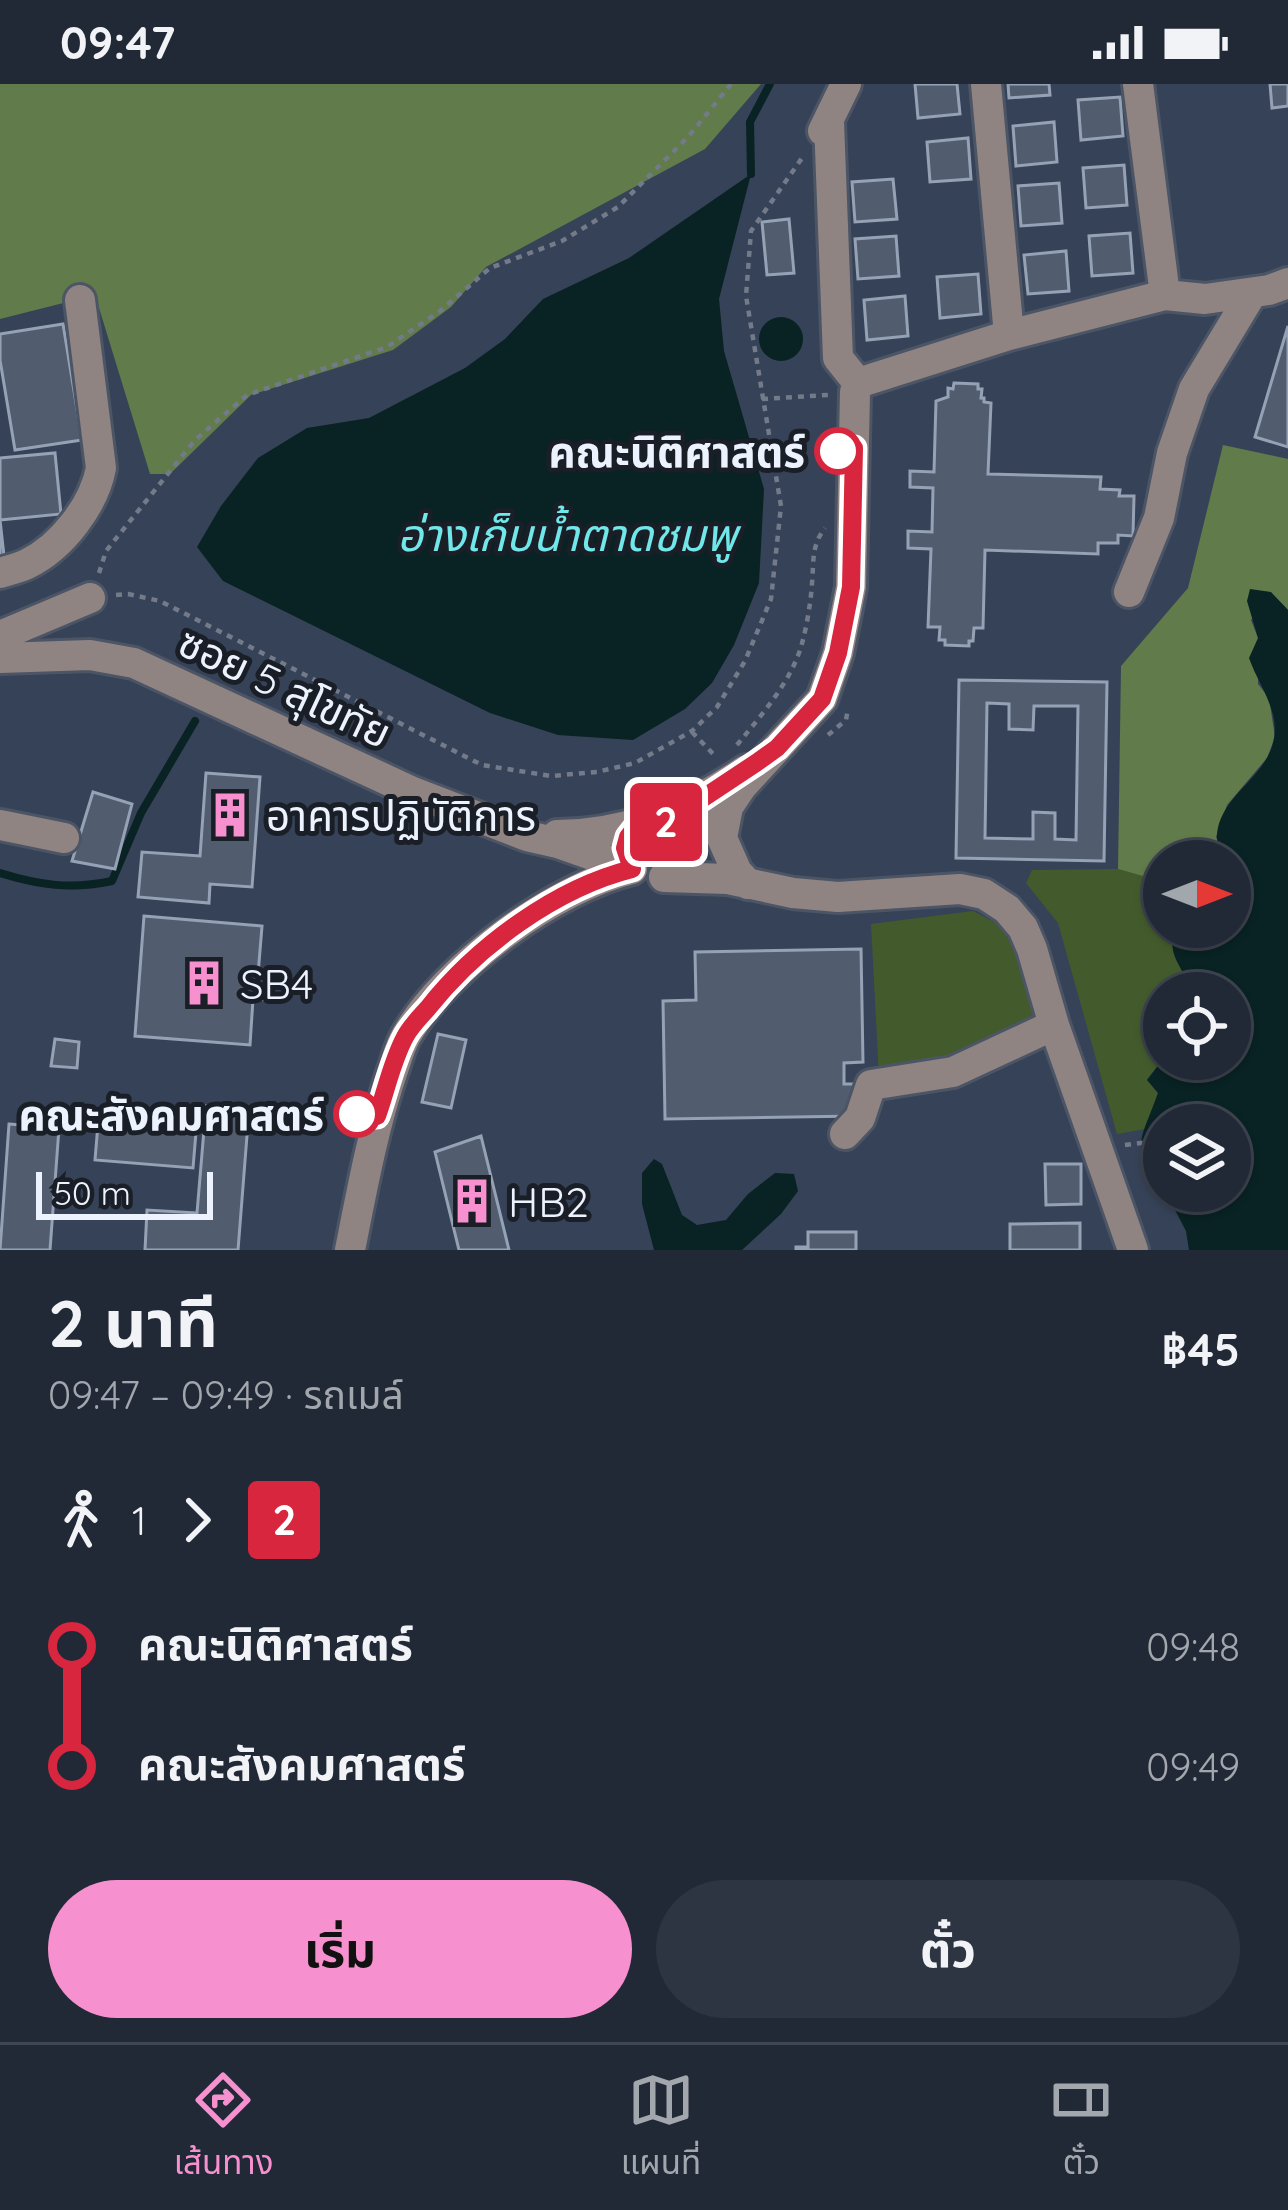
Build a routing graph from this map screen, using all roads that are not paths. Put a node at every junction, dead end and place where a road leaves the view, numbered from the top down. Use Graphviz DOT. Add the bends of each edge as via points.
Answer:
graph roads {
  1 [pos="986,84"];
  2 [pos="1138,84"];
  3 [pos="847,85"];
  4 [pos="1288,283"];
  5 [pos="1252,293"];
  6 [pos="1165,295"];
  7 [pos="80,300"];
  8 [pos="1010,335"];
  9 [pos="856,388"];
  10 [pos="0,573"];
  11 [pos="1129,592"];
  12 [pos="90,598"];
  13 [pos="0,636"];
  14 [pos="0,658"];
  15 [pos="777,748"];
  16 [pos="728,807"];
  17 [pos="644,821"];
  18 [pos="0,824"];
  19 [pos="526,836"];
  20 [pos="64,838"];
  21 [pos="683,847"];
  22 [pos="632,869"];
  23 [pos="664,877"];
  24 [pos="738,882"];
  25 [pos="539,911"];
  26 [pos="1054,1025"];
  27 [pos="845,1134"];
  28 [pos="350,1250"];
  29 [pos="1133,1250"];
  1 -- 8 [label="street"];
  2 -- 6 [label="street"];
  3 -- 9 [label="street" via="826,127 838,358"];
  4 -- 5 [label="street"];
  5 -- 6 [label="street"];
  5 -- 11 [label="street" via="1194,389 1159,518"];
  6 -- 8 [label="street"];
  7 -- 10 [label="street" via="101,468 96,492 63,536 29,564"];
  8 -- 9 [label="street"];
  9 -- 15 [label="street" via="845,624 822,699"];
  12 -- 13 [label="street"];
  14 -- 19 [label="street, ซอย 5 สุโขทัย" via="90,655 134,663"];
  15 -- 16 [label="street"];
  15 -- 17 [label="street" via="689,806"];
  16 -- 21 [label="street"];
  16 -- 24 [label="street" via="722,838"];
  17 -- 19 [label="street" via="585,835"];
  17 -- 21 [label="street" via="667,822"];
  17 -- 22 [label="street" via="625,848"];
  18 -- 20 [label="street"];
  19 -- 22 [label="street, ซอย 5 สุโขทัย"];
  19 -- 25 [label="street" via="558,876"];
  21 -- 23 [label="street"];
  21 -- 24 [label="street"];
  22 -- 23 [label="street"];
  22 -- 25 [label="street"];
  23 -- 24 [label="street"];
  24 -- 26 [label="street" via="838,897 984,894 1023,928"];
  25 -- 28 [label="street" via="462,969 405,1036 367,1115"];
  26 -- 27 [label="street" via="953,1072 871,1084"];
  26 -- 29 [label="street"];
}
